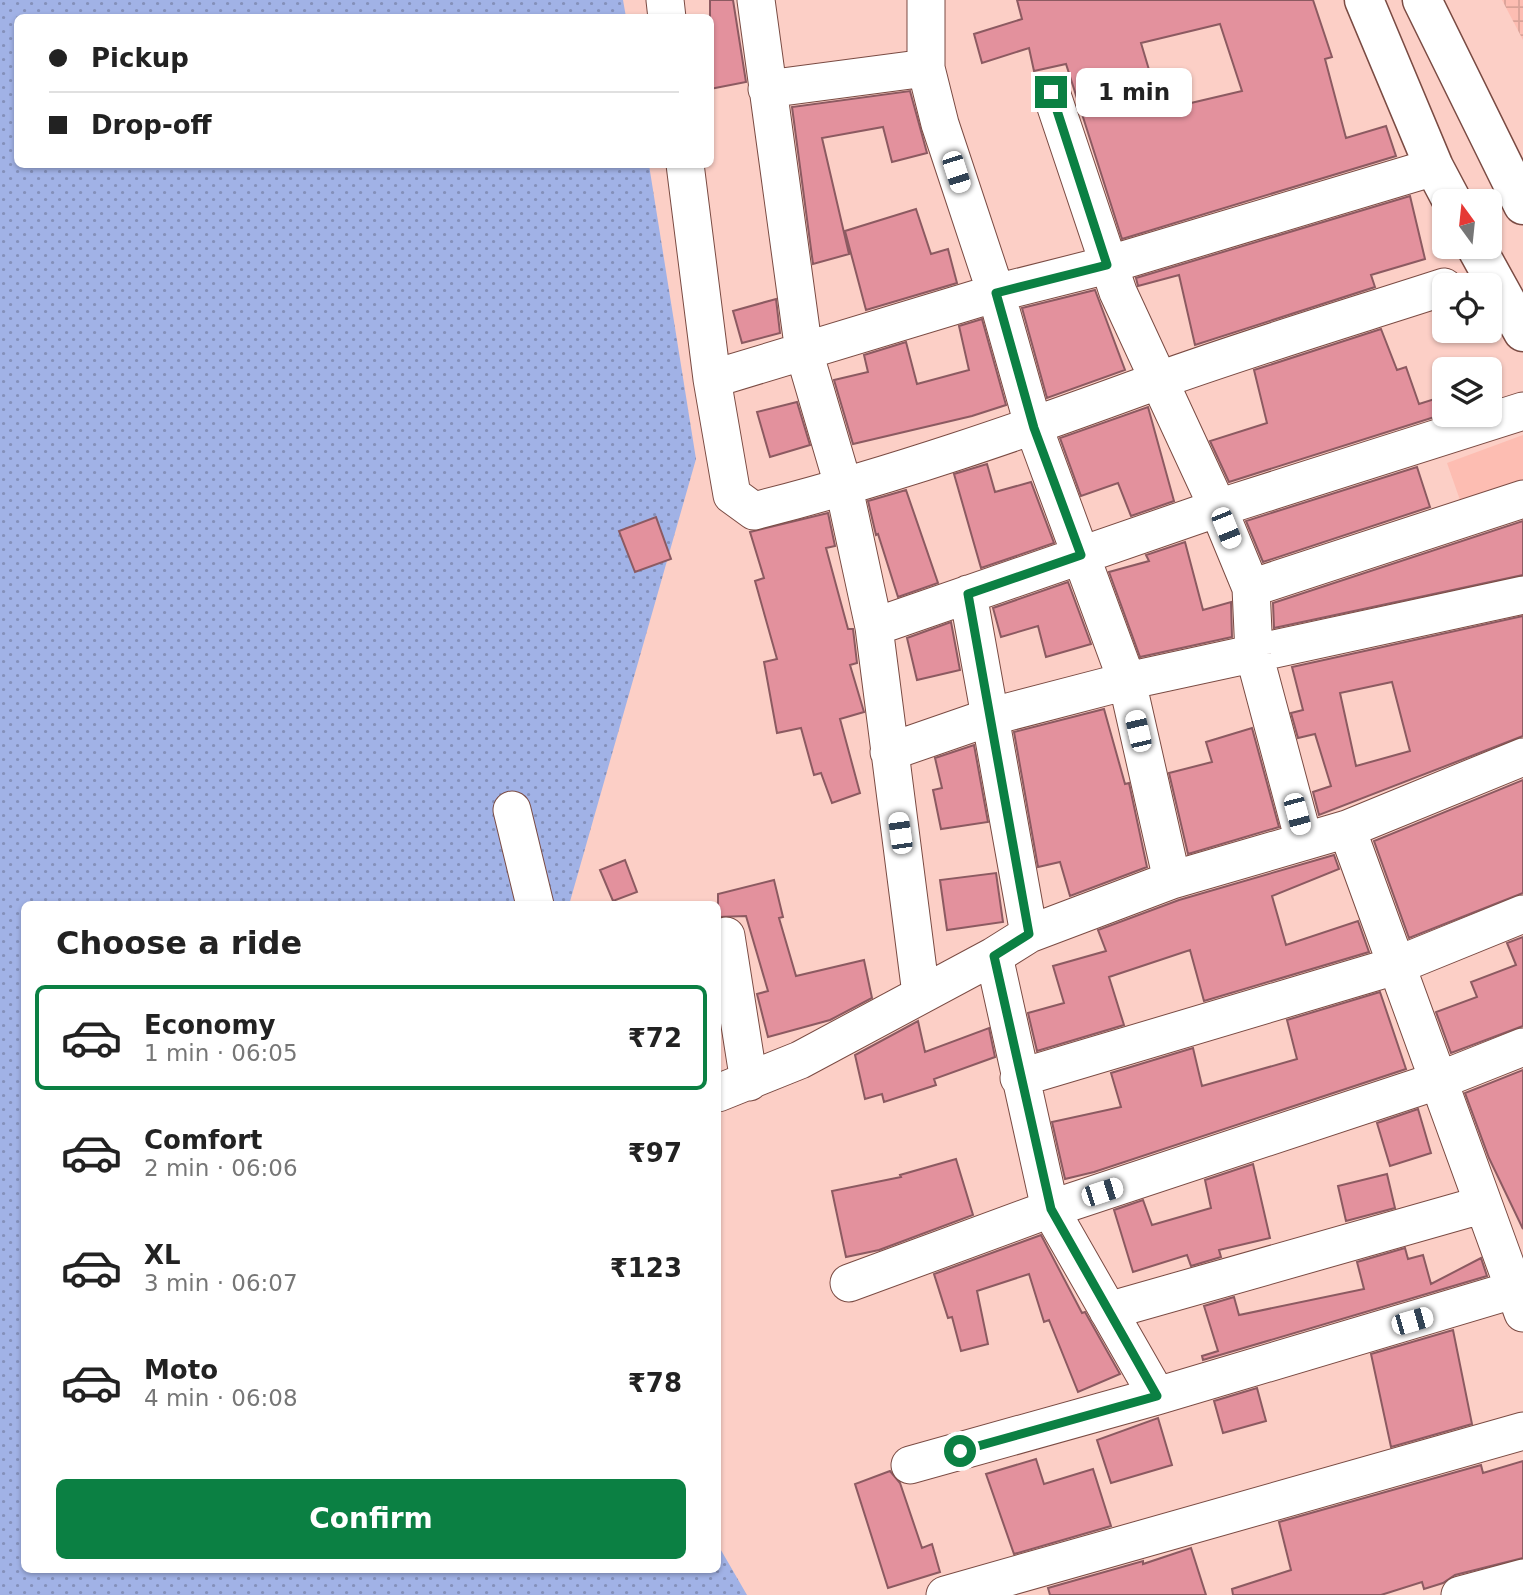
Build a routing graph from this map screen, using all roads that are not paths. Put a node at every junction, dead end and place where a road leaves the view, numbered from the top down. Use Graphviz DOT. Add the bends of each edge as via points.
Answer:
graph roads {
  1 [pos="757,0"];
  2 [pos="926,0"];
  3 [pos="1364,0"];
  4 [pos="1422,0"];
  5 [pos="926,68"];
  6 [pos="767,89"];
  7 [pos="1051,92"];
  8 [pos="1434,167"];
  9 [pos="686,168"];
  10 [pos="1446,189"];
  11 [pos="1523,205"];
  12 [pos="1483,259"];
  13 [pos="1107,265"];
  14 [pos="1464,273"];
  15 [pos="1432,291"];
  16 [pos="996,293"];
  17 [pos="1523,332"];
  18 [pos="804,352"];
  19 [pos="712,379"];
  20 [pos="1159,381"];
  21 [pos="1523,411"];
  22 [pos="1034,428"];
  23 [pos="844,488"];
  24 [pos="1523,499"];
  25 [pos="1218,508"];
  26 [pos="1081,555"];
  27 [pos="1251,588"];
  28 [pos="968,594"];
  29 [pos="1523,595"];
  30 [pos="874,627"];
  31 [pos="1254,654"];
  32 [pos="1127,681"];
  33 [pos="993,716"];
  34 [pos="889,752"];
  35 [pos="1523,757"];
  36 [pos="512,810"];
  37 [pos="1347,829"];
  38 [pos="1304,841"];
  39 [pos="1172,880"];
  40 [pos="534,901"];
  41 [pos="1523,914"];
  42 [pos="1029,934"];
  43 [pos="726,936"];
  44 [pos="994,956"];
  45 [pos="1395,966"];
  46 [pos="921,994"];
  47 [pos="1523,1047"];
  48 [pos="1019,1078"];
  49 [pos="1440,1080"];
  50 [pos="733,1087"];
  51 [pos="1481,1205"];
  52 [pos="1051,1209"];
  53 [pos="849,1283"];
  54 [pos="1520,1297"];
  55 [pos="1108,1311"];
  56 [pos="1157,1396"];
  57 [pos="1523,1431"];
  58 [pos="911,1465"];
  59 [pos="1523,1578"];
  60 [pos="945,1595"];
  61 [pos="1460,1595"];
  1 -- 6 [label="street"];
  2 -- 5 [label="street"];
  3 -- 8 [label="street"];
  4 -- 11 [label="street"];
  5 -- 6 [label="street"];
  5 -- 16 [label="street"];
  6 -- 18 [label="street"];
  7 -- 13 [label="street"];
  8 -- 10 [label="street"];
  8 -- 13 [label="street"];
  9 -- 19 [label="street"];
  12 -- 14 [label="street"];
  12 -- 17 [label="street"];
  13 -- 16 [label="street"];
  13 -- 20 [label="street"];
  15 -- 20 [label="street"];
  16 -- 18 [label="street"];
  16 -- 22 [label="street"];
  18 -- 19 [label="street"];
  18 -- 23 [label="street"];
  19 -- 23 [label="street" via="732,495 742,505 754,511"];
  20 -- 22 [label="street"];
  20 -- 25 [label="street"];
  21 -- 25 [label="street"];
  22 -- 23 [label="street"];
  22 -- 26 [label="street"];
  23 -- 30 [label="street"];
  24 -- 27 [label="street"];
  25 -- 26 [label="street"];
  25 -- 27 [label="street"];
  26 -- 28 [label="street"];
  26 -- 32 [label="street"];
  27 -- 31 [label="street"];
  28 -- 30 [label="street"];
  28 -- 33 [label="street"];
  29 -- 31 [label="street"];
  30 -- 34 [label="street"];
  31 -- 32 [label="street"];
  31 -- 38 [label="street"];
  32 -- 33 [label="street"];
  32 -- 39 [label="street"];
  33 -- 34 [label="street"];
  33 -- 42 [label="street"];
  34 -- 46 [label="street"];
  35 -- 37 [label="street"];
  36 -- 40 [label="street"];
  37 -- 38 [label="street"];
  37 -- 45 [label="street"];
  38 -- 39 [label="street"];
  39 -- 42 [label="street"];
  41 -- 45 [label="street"];
  42 -- 44 [label="street"];
  43 -- 50 [label="street"];
  44 -- 46 [label="street"];
  44 -- 48 [label="street"];
  45 -- 48 [label="street"];
  45 -- 49 [label="street"];
  46 -- 50 [label="street" via="800,1060"];
  47 -- 49 [label="street"];
  48 -- 52 [label="street"];
  49 -- 51 [label="street"];
  49 -- 52 [label="street"];
  51 -- 54 [label="street"];
  51 -- 55 [label="street"];
  52 -- 53 [label="street"];
  52 -- 55 [label="street"];
  54 -- 56 [label="street"];
  55 -- 56 [label="street"];
  56 -- 58 [label="street"];
  57 -- 60 [label="street"];
  59 -- 61 [label="street"];
}
